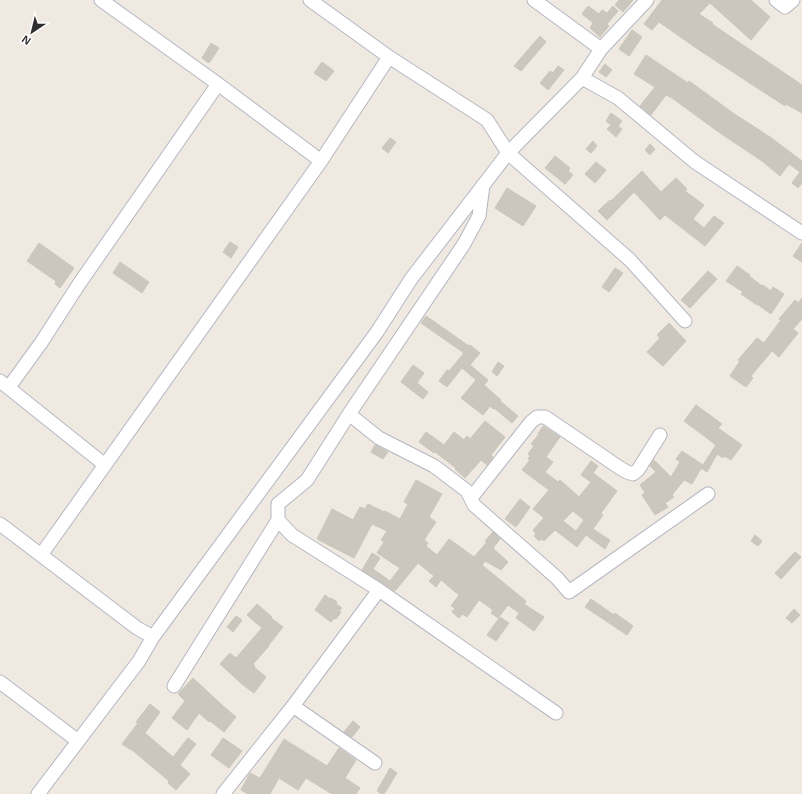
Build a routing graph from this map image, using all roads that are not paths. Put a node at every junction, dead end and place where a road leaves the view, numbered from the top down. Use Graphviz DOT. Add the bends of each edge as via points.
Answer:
graph roads {
  1 [pos="101,0"];
  2 [pos="310,0"];
  3 [pos="534,0"];
  4 [pos="647,0"];
  5 [pos="776,0"];
  6 [pos="792,0"];
  7 [pos="601,49"];
  8 [pos="389,57"];
  9 [pos="582,78"];
  10 [pos="218,84"];
  11 [pos="508,153"];
  12 [pos="321,161"];
  13 [pos="483,185"];
  14 [pos="802,233"];
  15 [pos="685,321"];
  16 [pos="4,384"];
  17 [pos="349,414"];
  18 [pos="660,435"];
  19 [pos="105,465"];
  20 [pos="708,494"];
  21 [pos="471,498"];
  22 [pos="278,520"];
  23 [pos="0,524"];
  24 [pos="41,555"];
  25 [pos="379,590"];
  26 [pos="153,637"];
  27 [pos="1,686"];
  28 [pos="174,686"];
  29 [pos="293,706"];
  30 [pos="556,713"];
  31 [pos="78,741"];
  32 [pos="375,763"];
  33 [pos="225,793"];
  34 [pos="38,794"];
  1 -- 10 [label="street"];
  2 -- 8 [label="street"];
  3 -- 7 [label="street"];
  4 -- 7 [label="street"];
  5 -- 6 [label="street" via="785,7"];
  7 -- 9 [label="street"];
  8 -- 11 [label="street" via="487,120"];
  8 -- 12 [label="street"];
  9 -- 11 [label="street"];
  9 -- 14 [label="street" via="618,98 695,162"];
  10 -- 12 [label="street"];
  10 -- 16 [label="street" via="41,343"];
  11 -- 13 [label="street"];
  11 -- 15 [label="street" via="630,260"];
  12 -- 19 [label="street"];
  13 -- 17 [label="street" via="479,216 464,244"];
  13 -- 26 [label="street" via="411,279 377,332"];
  16 -- 19 [label="street"];
  17 -- 21 [label="street" via="379,438 434,466 467,491"];
  17 -- 22 [label="street" via="307,480 278,504"];
  18 -- 21 [label="street" via="633,474 544,417 538,417 531,422"];
  19 -- 24 [label="street"];
  20 -- 21 [label="street" via="569,592 557,578 474,505"];
  22 -- 25 [label="street" via="292,535"];
  22 -- 28 [label="street"];
  23 -- 24 [label="street"];
  24 -- 26 [label="street" via="137,628"];
  25 -- 29 [label="street"];
  25 -- 30 [label="street"];
  26 -- 31 [label="street" via="139,661"];
  27 -- 31 [label="street"];
  29 -- 32 [label="street"];
  29 -- 33 [label="street"];
  31 -- 34 [label="street"];
}
